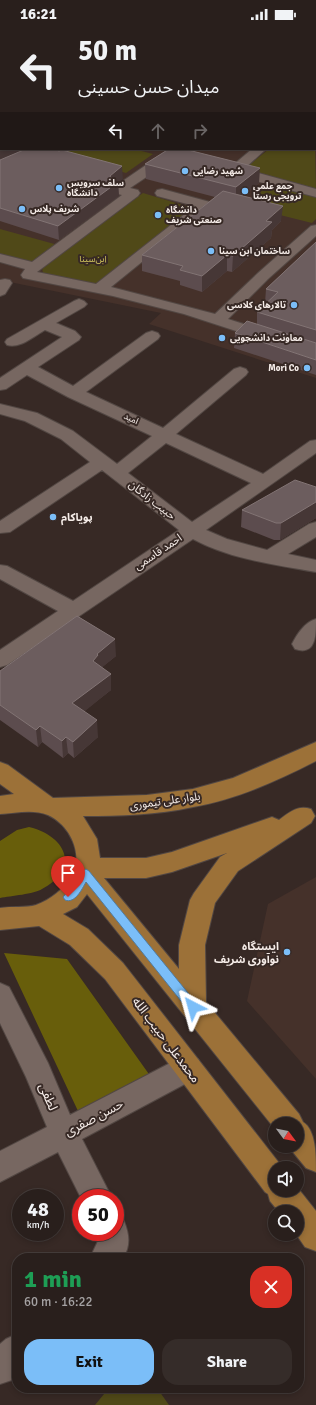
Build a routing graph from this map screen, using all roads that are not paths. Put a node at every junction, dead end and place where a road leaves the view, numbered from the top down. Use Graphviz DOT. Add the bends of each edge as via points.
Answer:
graph roads {
  1 [pos="259,150"];
  2 [pos="169,154"];
  3 [pos="219,167"];
  4 [pos="234,171"];
  5 [pos="122,174"];
  6 [pos="136,178"];
  7 [pos="162,193"];
  8 [pos="316,193"];
  9 [pos="316,229"];
  10 [pos="0,258"];
  11 [pos="31,271"];
  12 [pos="2,281"];
  13 [pos="99,289"];
  14 [pos="79,304"];
  15 [pos="218,320"];
  16 [pos="44,324"];
  17 [pos="152,336"];
  18 [pos="13,342"];
  19 [pos="316,352"];
  20 [pos="27,368"];
  21 [pos="240,372"];
  22 [pos="0,385"];
  23 [pos="74,393"];
  24 [pos="0,409"];
  25 [pos="165,435"];
  26 [pos="316,444"];
  27 [pos="102,462"];
  28 [pos="117,473"];
  29 [pos="264,482"];
  30 [pos="4,528"];
  31 [pos="316,528"];
  32 [pos="191,530"];
  33 [pos="270,557"];
  34 [pos="316,566"];
  35 [pos="0,571"];
  36 [pos="73,610"];
  37 [pos="316,626"];
  38 [pos="302,644"];
  39 [pos="0,660"];
  40 [pos="316,751"];
  41 [pos="0,771"];
  42 [pos="0,805"];
  43 [pos="48,805"];
  44 [pos="310,813"];
  45 [pos="87,871"];
  46 [pos="41,914"];
  47 [pos="1,919"];
  48 [pos="0,995"];
  49 [pos="193,1007"];
  50 [pos="188,1068"];
  51 [pos="283,1117"];
  52 [pos="64,1134"];
  53 [pos="304,1143"];
  54 [pos="316,1158"];
  55 [pos="0,1167"];
  56 [pos="268,1173"];
  57 [pos="92,1189"];
  58 [pos="286,1197"];
  59 [pos="316,1236"];
  60 [pos="114,1241"];
  61 [pos="108,1253"];
  62 [pos="12,1355"];
  63 [pos="0,1368"];
  1 -- 4 [label="street"];
  2 -- 6 [label="street"];
  3 -- 4 [label="street"];
  4 -- 8 [label="street"];
  5 -- 6 [label="street"];
  6 -- 11 [label="street" via="119,190 133,193"];
  7 -- 13 [label="street" via="205,205"];
  9 -- 15 [label="street"];
  10 -- 11 [label="street"];
  11 -- 12 [label="street"];
  11 -- 13 [label="street"];
  13 -- 15 [label="street" via="189,310"];
  14 -- 16 [label="street"];
  15 -- 19 [label="street"];
  16 -- 18 [label="street"];
  16 -- 20 [label="street" via="72,335 71,339"];
  17 -- 23 [label="street"];
  20 -- 22 [label="street"];
  20 -- 23 [label="street, امید"];
  21 -- 25 [label="street"];
  23 -- 25 [label="street, امید"];
  24 -- 27 [label="street, حبیب زادگان" via="31,417 67,435"];
  25 -- 28 [label="street"];
  25 -- 29 [label="street, امید"];
  26 -- 29 [label="street, احمد قاسمی"];
  27 -- 28 [label="street, حبیب زادگان"];
  27 -- 30 [label="street"];
  28 -- 32 [label="street, حبیب زادگان"];
  29 -- 32 [label="street, احمد قاسمی"];
  31 -- 33 [label="street"];
  32 -- 33 [label="street, حبیب زادگان" via="214,542"];
  32 -- 36 [label="street, احمد قاسمی"];
  33 -- 34 [label="street, حبیب زادگان"];
  35 -- 36 [label="street"];
  36 -- 39 [label="street, احمد قاسمی"];
  37 -- 38 [label="street"];
  40 -- 43 [label="main road, بلوار علی تیموری" via="237,787 188,800 110,807"];
  41 -- 43 [label="main road"];
  42 -- 43 [label="main road, بلوار علی تیموری" via="11,802"];
  43 -- 45 [label="main road" via="71,817 83,832 89,849"];
  44 -- 45 [label="main road" via="172,862 146,868"];
  44 -- 49 [label="main road" via="229,864 203,900 192,945"];
  45 -- 46 [label="main road" via="76,890 61,904"];
  45 -- 49 [label="main road"];
  46 -- 47 [label="main road"];
  46 -- 50 [label="main road, محمدعلی حبیب الله" via="79,937 114,971"];
  48 -- 52 [label="street, لطفی" via="38,1072"];
  49 -- 51 [label="main road"];
  50 -- 52 [label="street, حسن صفری"];
  50 -- 56 [label="main road, محمدعلی حبیب الله"];
  52 -- 55 [label="street, حسن صفری"];
  52 -- 57 [label="street, لطفی"];
  53 -- 54 [label="main road"];
  58 -- 59 [label="main road"];
  60 -- 61 [label="street"];
  62 -- 63 [label="street"];
}
